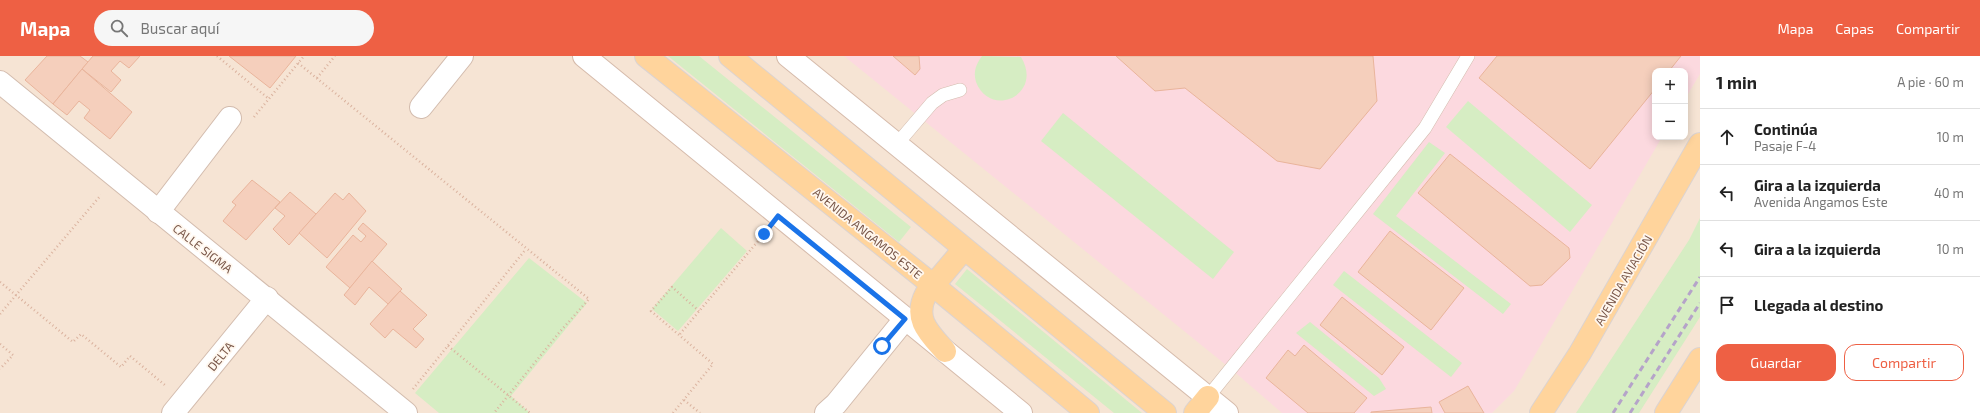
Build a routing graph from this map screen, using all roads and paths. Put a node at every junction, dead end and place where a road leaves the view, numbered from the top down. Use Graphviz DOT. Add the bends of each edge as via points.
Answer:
graph roads {
  1 [pos="217,56"];
  2 [pos="335,56"];
  3 [pos="462,56"];
  4 [pos="584,56"];
  5 [pos="646,56"];
  6 [pos="730,56"];
  7 [pos="788,56"];
  8 [pos="1468,56"];
  9 [pos="298,63"];
  10 [pos="317,78"];
  11 [pos="0,82"];
  12 [pos="960,90"];
  13 [pos="269,99"];
  14 [pos="421,107"];
  15 [pos="230,118"];
  16 [pos="897,144"];
  17 [pos="1700,144"];
  18 [pos="115,177"];
  19 [pos="158,212"];
  20 [pos="778,216"];
  21 [pos="526,249"];
  22 [pos="964,249"];
  23 [pos="0,282"];
  24 [pos="934,286"];
  25 [pos="16,295"];
  26 [pos="267,298"];
  27 [pos="699,311"];
  28 [pos="0,314"];
  29 [pos="905,319"];
  30 [pos="680,334"];
  31 [pos="0,344"];
  32 [pos="448,346"];
  33 [pos="945,351"];
  34 [pos="1700,359"];
  35 [pos="0,369"];
  36 [pos="509,395"];
  37 [pos="684,400"];
  38 [pos="1201,405"];
  39 [pos="178,407"];
  40 [pos="1078,409"];
  41 [pos="403,411"];
  42 [pos="494,413"];
  43 [pos="530,413"];
  44 [pos="673,413"];
  45 [pos="700,413"];
  46 [pos="826,413"];
  47 [pos="1021,413"];
  48 [pos="1165,413"];
  49 [pos="1227,413"];
  50 [pos="1541,413"];
  51 [pos="1666,413"];
  1 -- 13 [label="path"];
  2 -- 10 [label="path"];
  3 -- 14 [label="main road"];
  4 -- 20 [label="main road"];
  5 -- 24 [label="main road, AVENIDA ANGAMOS ESTE"];
  6 -- 22 [label="main road"];
  7 -- 16 [label="main road"];
  8 -- 38 [label="lane" via="1426,128"];
  9 -- 10 [label="path"];
  10 -- 21 [label="path"];
  11 -- 18 [label="main road, CALLE SIGMA"];
  12 -- 16 [label="lane" via="943,95 932,103"];
  15 -- 19 [label="main road"];
  16 -- 38 [label="main road"];
  17 -- 50 [label="main road, AVENIDA AVIACIÓN" via="1580,353"];
  18 -- 19 [label="main road, CALLE SIGMA"];
  18 -- 25 [label="path"];
  19 -- 26 [label="main road, CALLE SIGMA"];
  20 -- 27 [label="path"];
  20 -- 29 [label="main road"];
  21 -- 32 [label="path"];
  21 -- 36 [label="path" via="589,299"];
  22 -- 24 [label="main road"];
  22 -- 48 [label="main road"];
  23 -- 25 [label="path"];
  24 -- 33 [label="main road" via="922,303 921,312 925,328"];
  24 -- 40 [label="main road, AVENIDA ANGAMOS ESTE"];
  25 -- 28 [label="path"];
  25 -- 39 [label="path" via="73,342 80,334 121,367 130,356"];
  26 -- 39 [label="main road, DELTA"];
  26 -- 41 [label="main road, CALLE SIGMA"];
  27 -- 30 [label="path"];
  27 -- 30 [label="path" via="672,287 651,311"];
  29 -- 33 [label="main road"];
  29 -- 46 [label="main road"];
  30 -- 37 [label="path" via="713,364"];
  31 -- 35 [label="path" via="13,354"];
  32 -- 36 [label="path"];
  32 -- 41 [label="path" via="410,393"];
  33 -- 47 [label="main road"];
  34 -- 51 [label="main road"];
  36 -- 42 [label="path"];
  36 -- 43 [label="path"];
  37 -- 44 [label="path"];
  37 -- 45 [label="path"];
  38 -- 49 [label="main road"];
}
